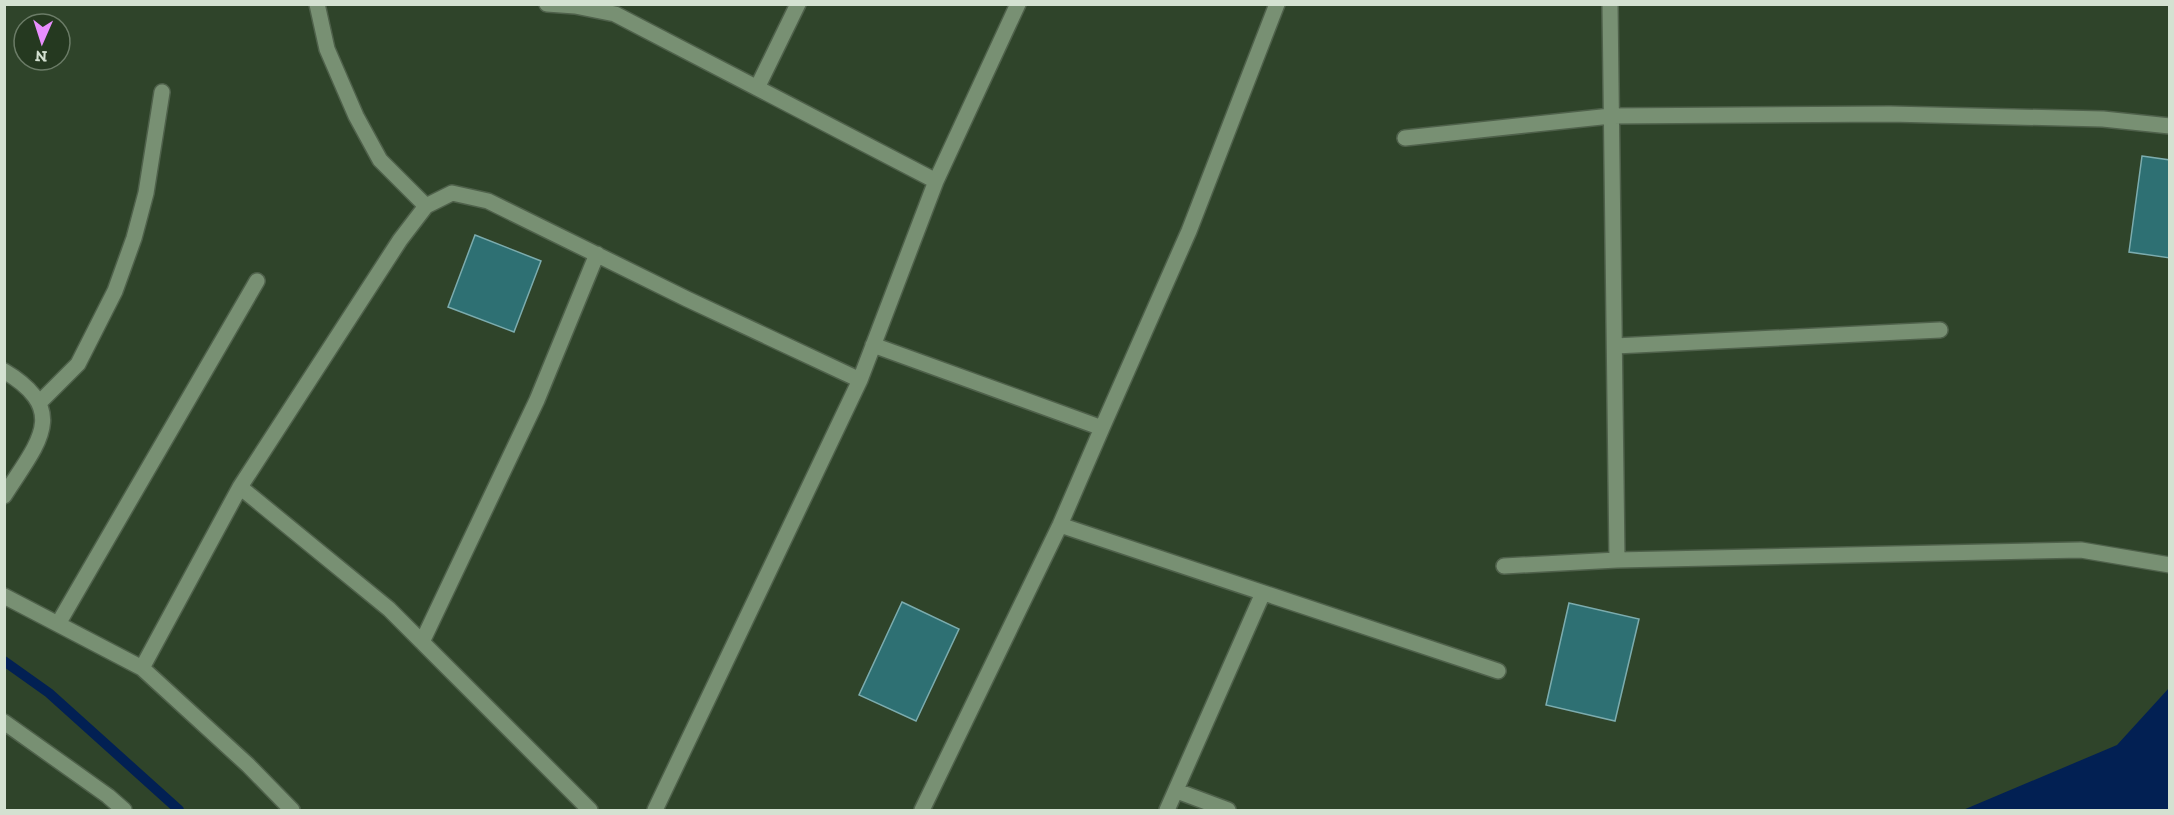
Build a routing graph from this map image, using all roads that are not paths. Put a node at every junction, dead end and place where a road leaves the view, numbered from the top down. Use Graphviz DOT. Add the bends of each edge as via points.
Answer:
graph roads {
  1 [pos="317,4"];
  2 [pos="547,4"];
  3 [pos="798,4"];
  4 [pos="1018,4"];
  5 [pos="1277,4"];
  6 [pos="1610,4"];
  7 [pos="575,5"];
  8 [pos="757,88"];
  9 [pos="162,92"];
  10 [pos="1611,116"];
  11 [pos="2169,126"];
  12 [pos="1404,138"];
  13 [pos="936,181"];
  14 [pos="426,206"];
  15 [pos="597,254"];
  16 [pos="257,281"];
  17 [pos="1940,330"];
  18 [pos="873,345"];
  19 [pos="1615,346"];
  20 [pos="4,371"];
  21 [pos="860,380"];
  22 [pos="40,402"];
  23 [pos="1102,428"];
  24 [pos="240,488"];
  25 [pos="4,496"];
  26 [pos="1060,525"];
  27 [pos="1617,560"];
  28 [pos="2169,565"];
  29 [pos="1504,566"];
  30 [pos="1263,593"];
  31 [pos="4,596"];
  32 [pos="58,624"];
  33 [pos="422,642"];
  34 [pos="142,668"];
  35 [pos="1498,671"];
  36 [pos="4,722"];
  37 [pos="1177,791"];
  38 [pos="124,810"];
  39 [pos="292,810"];
  40 [pos="590,810"];
  41 [pos="655,810"];
  42 [pos="922,810"];
  43 [pos="1167,810"];
  44 [pos="1228,810"];
  1 -- 14 [label="street" via="327,49 356,116 380,160"];
  2 -- 7 [label="street"];
  3 -- 8 [label="street"];
  4 -- 13 [label="street"];
  5 -- 23 [label="street" via="1189,231"];
  6 -- 10 [label="street"];
  7 -- 8 [label="street" via="615,14"];
  8 -- 13 [label="street"];
  9 -- 22 [label="street" via="146,192 115,291 78,364"];
  10 -- 11 [label="street" via="1890,114 2103,119"];
  10 -- 12 [label="street"];
  10 -- 19 [label="street"];
  13 -- 18 [label="street"];
  14 -- 15 [label="street" via="452,193 488,201"];
  14 -- 24 [label="street"];
  15 -- 21 [label="street"];
  15 -- 33 [label="street" via="537,400"];
  16 -- 32 [label="street"];
  17 -- 19 [label="street"];
  18 -- 21 [label="street"];
  18 -- 23 [label="street"];
  19 -- 27 [label="street"];
  20 -- 22 [label="street" via="30,388"];
  21 -- 41 [label="street"];
  22 -- 25 [label="street" via="45,424 38,443"];
  23 -- 26 [label="street"];
  24 -- 33 [label="street" via="389,609"];
  24 -- 34 [label="street"];
  26 -- 30 [label="street"];
  26 -- 42 [label="street"];
  27 -- 28 [label="street" via="2081,550"];
  27 -- 29 [label="street"];
  30 -- 35 [label="street"];
  30 -- 37 [label="street"];
  31 -- 32 [label="street"];
  32 -- 34 [label="street"];
  33 -- 40 [label="street"];
  34 -- 39 [label="street"];
  36 -- 38 [label="street"];
  37 -- 43 [label="street"];
  37 -- 44 [label="street"];
}
